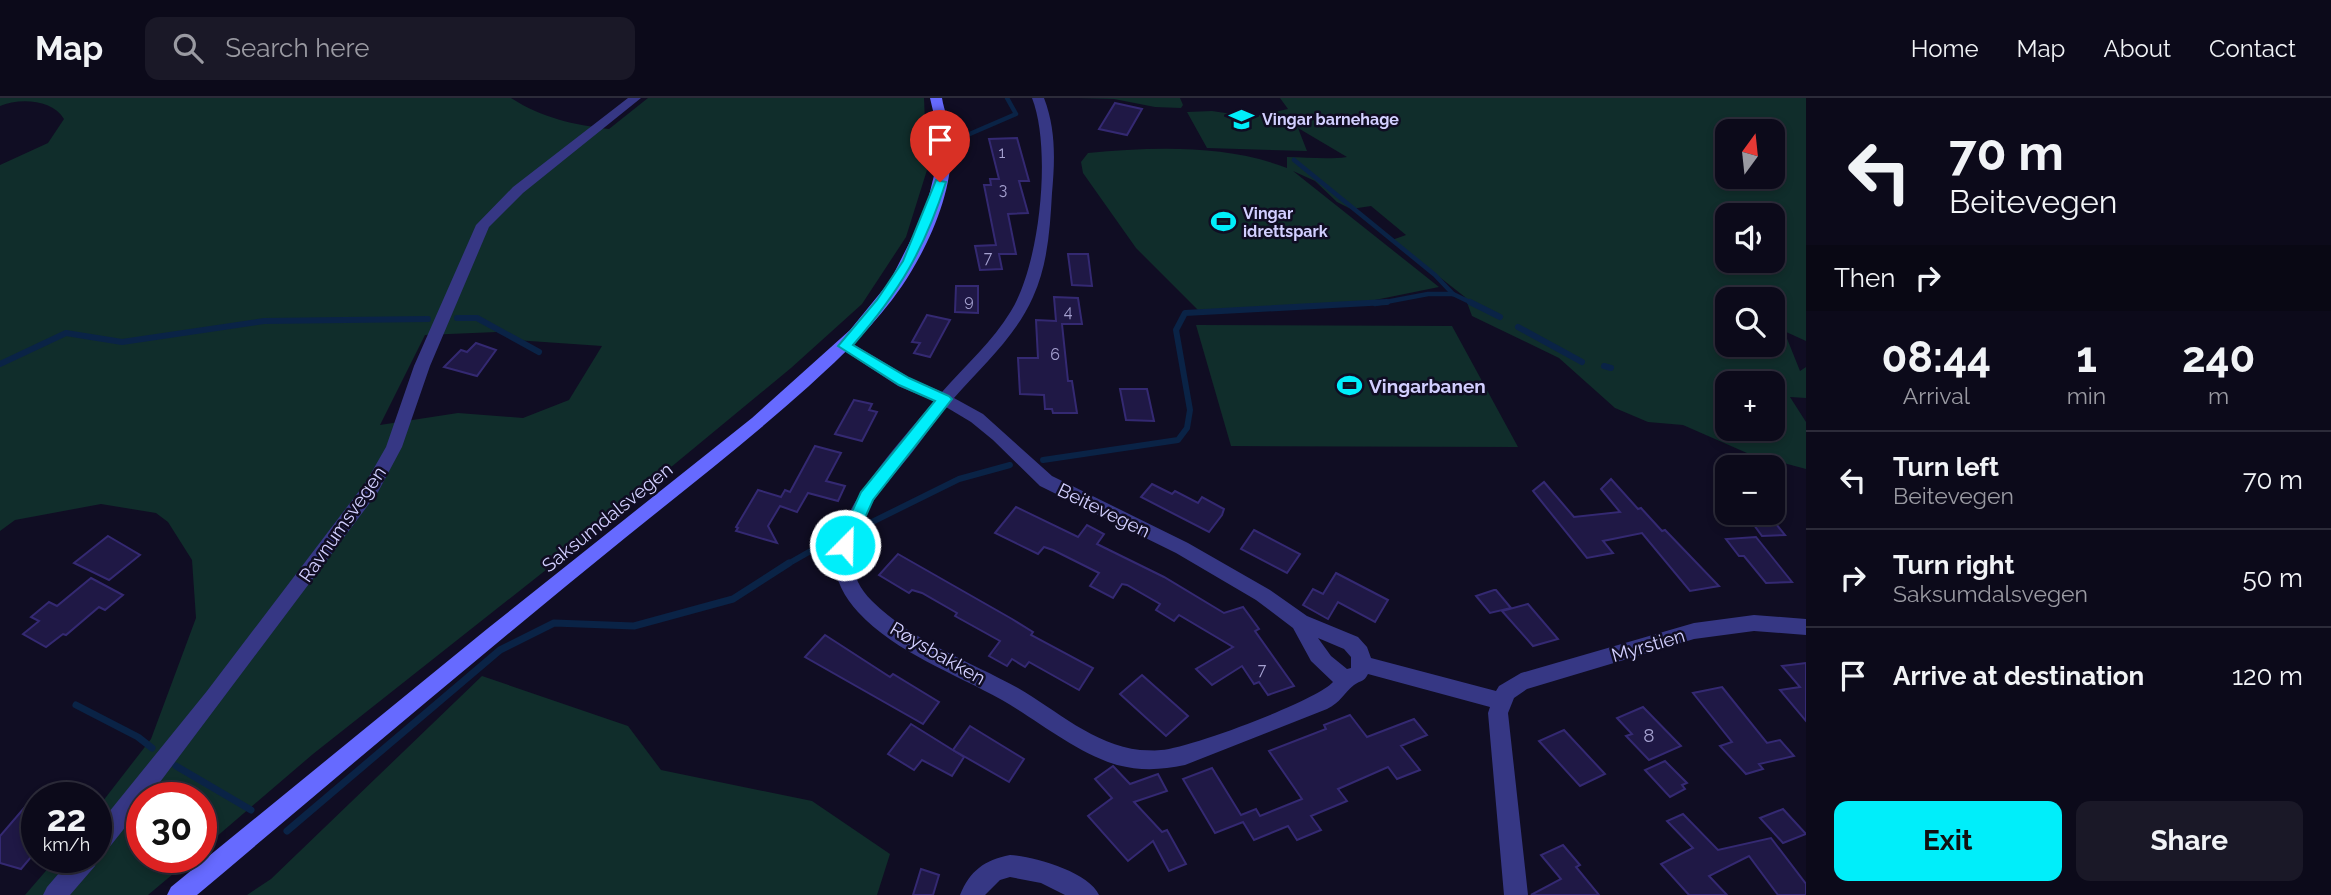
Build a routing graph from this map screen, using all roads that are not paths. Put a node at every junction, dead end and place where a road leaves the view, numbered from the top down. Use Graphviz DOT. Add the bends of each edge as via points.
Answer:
graph roads {
  1 [pos="635,98"];
  2 [pos="936,98"];
  3 [pos="1038,98"];
  4 [pos="845,346"];
  5 [pos="944,399"];
  6 [pos="1300,622"];
  7 [pos="1806,627"];
  8 [pos="1363,664"];
  9 [pos="1347,679"];
  10 [pos="1501,701"];
  11 [pos="112,826"];
  12 [pos="74,873"];
  13 [pos="55,895"];
  14 [pos="179,895"];
  15 [pos="972,895"];
  16 [pos="1087,895"];
  17 [pos="1516,895"];
  1 -- 11 [label="street, Ravnumsvegen" via="518,190 483,225 422,366 394,447 372,487"];
  2 -- 4 [label="main road, Saksumdalsvegen" via="946,138 945,155 928,220 897,281"];
  3 -- 5 [label="street, Røysbakken" via="1048,134 1049,160 1036,267 1018,311"];
  4 -- 5 [label="street, Beitevegen" via="904,382"];
  4 -- 14 [label="main road, Saksumdalsvegen" via="764,419 386,721"];
  5 -- 6 [label="street, Beitevegen" via="977,418 1046,481 1182,548 1264,595"];
  5 -- 9 [label="street, Røysbakken" via="867,497 845,545 845,577 882,622 1079,737 1135,761 1180,757 1249,732 1332,696"];
  6 -- 8 [label="street, Beitevegen" via="1351,643"];
  6 -- 9 [label="street, Beitevegen" via="1324,664"];
  7 -- 10 [label="street, Myrstien" via="1754,623 1694,631 1521,682"];
  8 -- 9 [label="street" via="1358,674"];
  8 -- 10 [label="street"];
  10 -- 17 [label="street" via="1498,713"];
  12 -- 13 [label="street"];
  15 -- 16 [label="street" via="986,876 1020,866 1040,869"];
}
